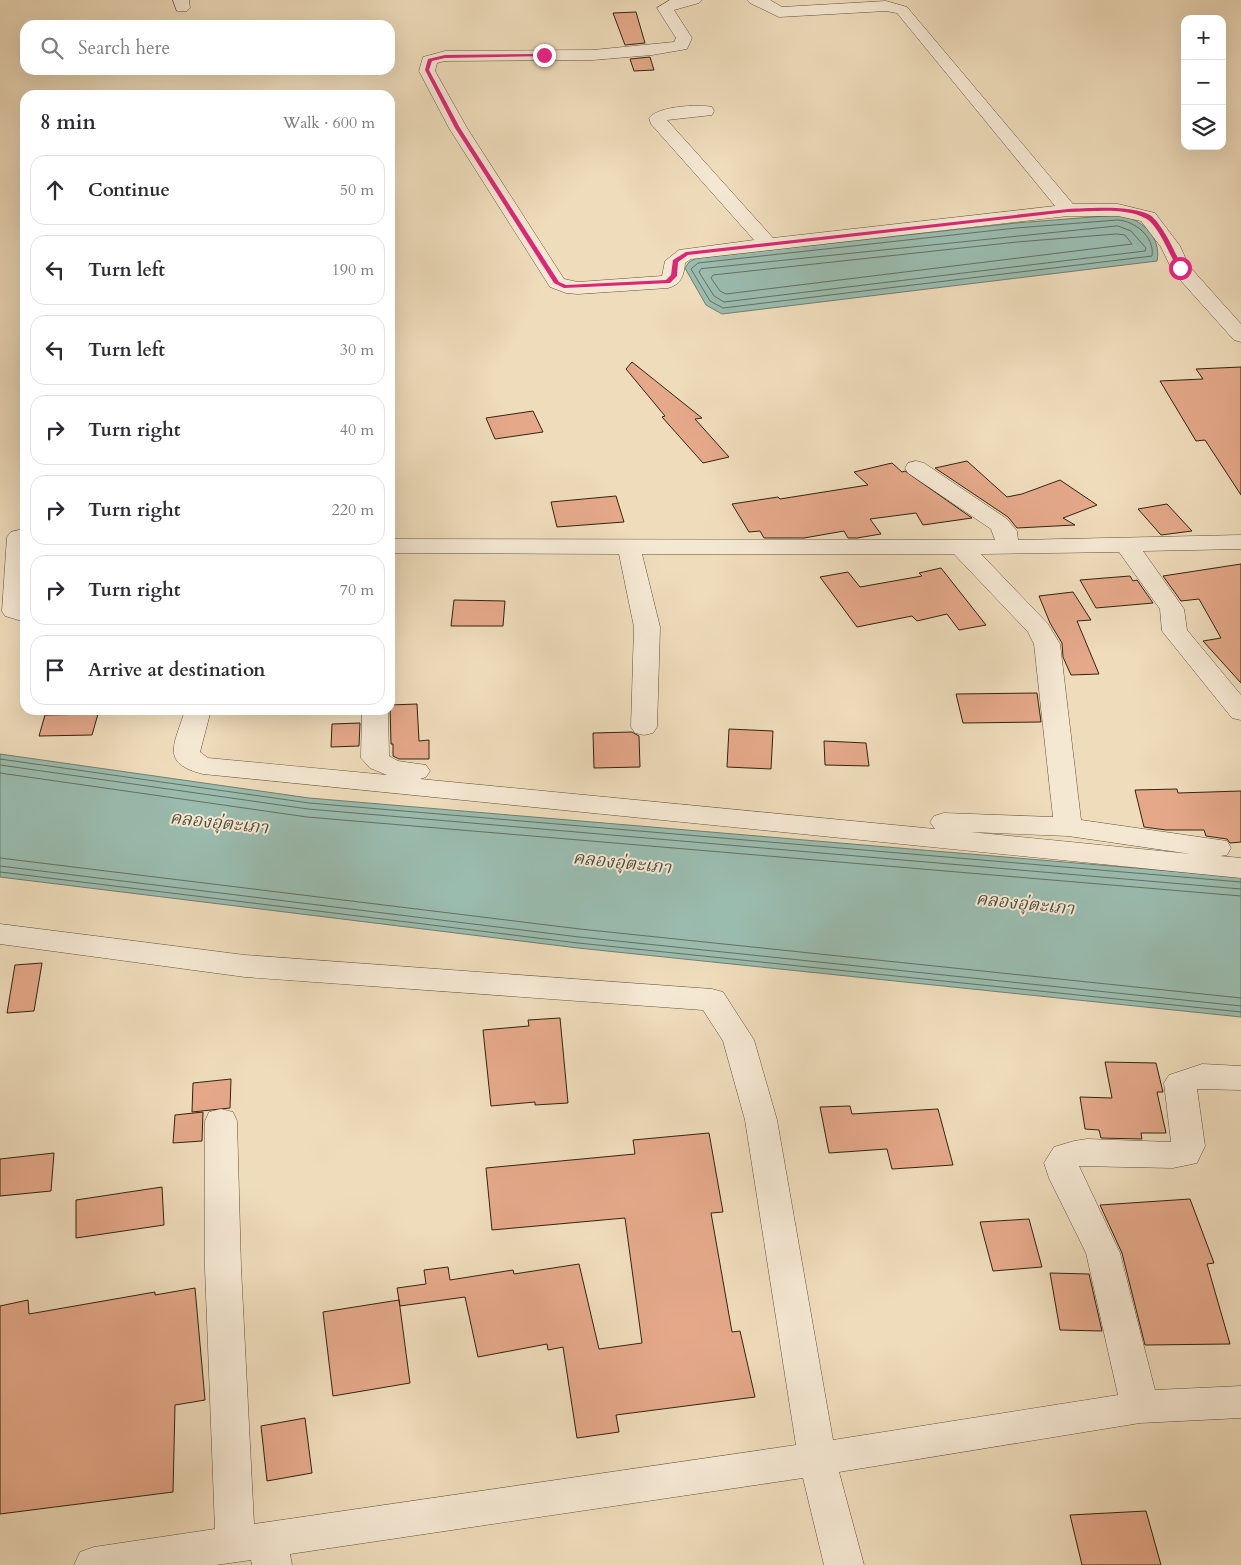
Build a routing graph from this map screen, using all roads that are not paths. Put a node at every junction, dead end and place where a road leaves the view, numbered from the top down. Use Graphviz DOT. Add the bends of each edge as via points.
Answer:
graph roads {
  1 [pos="694,0"];
  2 [pos="755,0"];
  3 [pos="839,4"];
  4 [pos="706,111"];
  5 [pos="1068,210"];
  6 [pos="768,244"];
  7 [pos="1241,336"];
  8 [pos="916,468"];
  9 [pos="15,537"];
  10 [pos="1241,542"];
  11 [pos="1126,544"];
  12 [pos="395,546"];
  13 [pos="629,547"];
  14 [pos="961,547"];
  15 [pos="1008,547"];
  16 [pos="20,613"];
  17 [pos="1241,712"];
  18 [pos="197,715"];
  19 [pos="375,715"];
  20 [pos="644,727"];
  21 [pos="1068,827"];
  22 [pos="1241,851"];
  23 [pos="1241,868"];
  24 [pos="0,934"];
  25 [pos="1241,1078"];
  26 [pos="221,1121"];
  27 [pos="1241,1402"];
  28 [pos="1140,1407"];
  29 [pos="817,1459"];
  30 [pos="258,1549"];
  31 [pos="94,1565"];
  32 [pos="844,1565"];
  1 -- 6 [label="street" via="665,8 684,38 681,46 660,50 544,55 445,56 429,60 427,70 458,128 557,283 578,288 668,282 674,276 675,261 686,254"];
  2 -- 3 [label="street" via="779,12 802,12"];
  3 -- 5 [label="street" via="902,10"];
  4 -- 6 [label="street" via="666,114 658,118"];
  5 -- 6 [label="street"];
  5 -- 7 [label="street" via="1118,210 1148,217 1170,246 1180,268"];
  8 -- 15 [label="street" via="999,524 1005,531"];
  9 -- 16 [label="street" via="14,611"];
  10 -- 11 [label="street"];
  11 -- 15 [label="street"];
  11 -- 17 [label="street" via="1172,609 1175,631"];
  12 -- 13 [label="street"];
  13 -- 14 [label="street"];
  13 -- 20 [label="street" via="647,626"];
  14 -- 15 [label="street"];
  14 -- 21 [label="street" via="1038,629 1047,644"];
  18 -- 23 [label="street" via="186,752 189,760 203,766"];
  19 -- 21 [label="street" via="375,758 381,765 392,769 940,822"];
  21 -- 22 [label="street"];
  24 -- 29 [label="street" via="245,966 712,1000 738,1040 762,1120"];
  25 -- 28 [label="street" via="1200,1076 1180,1083 1188,1146 1185,1154 1081,1152 1066,1156 1061,1163 1103,1253"];
  26 -- 30 [label="street" via="223,1268"];
  27 -- 28 [label="street"];
  28 -- 29 [label="street"];
  29 -- 30 [label="street"];
  29 -- 32 [label="street"];
  30 -- 31 [label="street"];
}
